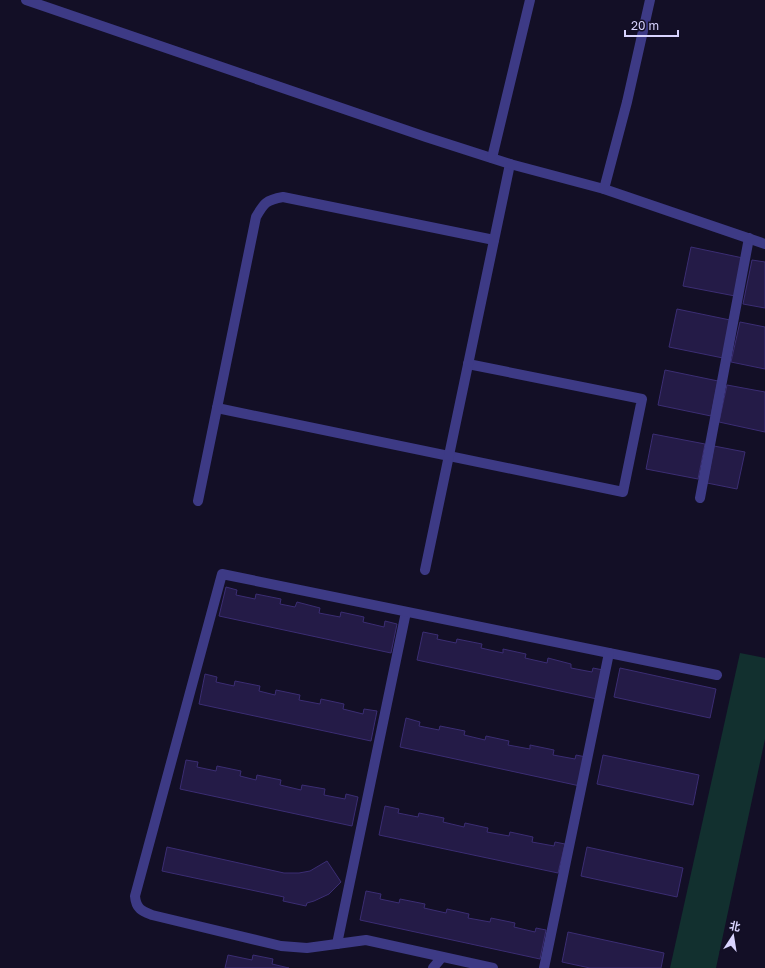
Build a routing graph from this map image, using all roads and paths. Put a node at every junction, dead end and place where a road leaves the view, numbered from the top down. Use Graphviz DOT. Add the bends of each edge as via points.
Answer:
graph roads {
  1 [pos="26,0"];
  2 [pos="530,0"];
  3 [pos="650,0"];
  4 [pos="492,158"];
  5 [pos="510,164"];
  6 [pos="604,189"];
  7 [pos="749,238"];
  8 [pos="494,240"];
  9 [pos="765,244"];
  10 [pos="468,364"];
  11 [pos="217,408"];
  12 [pos="449,456"];
  13 [pos="700,498"];
  14 [pos="198,501"];
  15 [pos="425,570"];
  16 [pos="406,612"];
  17 [pos="609,653"];
  18 [pos="716,675"];
  19 [pos="337,944"];
  20 [pos="442,957"];
  21 [pos="433,968"];
  22 [pos="493,968"];
  23 [pos="544,968"];
  1 -- 4 [label="street"];
  2 -- 4 [label="street"];
  3 -- 6 [label="street"];
  4 -- 5 [label="street"];
  5 -- 6 [label="street"];
  5 -- 8 [label="street"];
  6 -- 7 [label="street"];
  7 -- 9 [label="street"];
  7 -- 13 [label="street"];
  8 -- 10 [label="street"];
  8 -- 11 [label="street" via="283,197 263,205 256,217"];
  10 -- 12 [label="street"];
  10 -- 12 [label="street" via="642,399 623,492"];
  11 -- 12 [label="street"];
  11 -- 14 [label="street"];
  12 -- 15 [label="street"];
  16 -- 17 [label="street"];
  16 -- 19 [label="street"];
  16 -- 19 [label="street" via="222,574 135,896 136,903 142,911 152,915 273,944 307,948"];
  17 -- 18 [label="street"];
  17 -- 23 [label="street"];
  19 -- 20 [label="street" via="366,940"];
  20 -- 21 [label="street"];
  20 -- 22 [label="street"];
}
